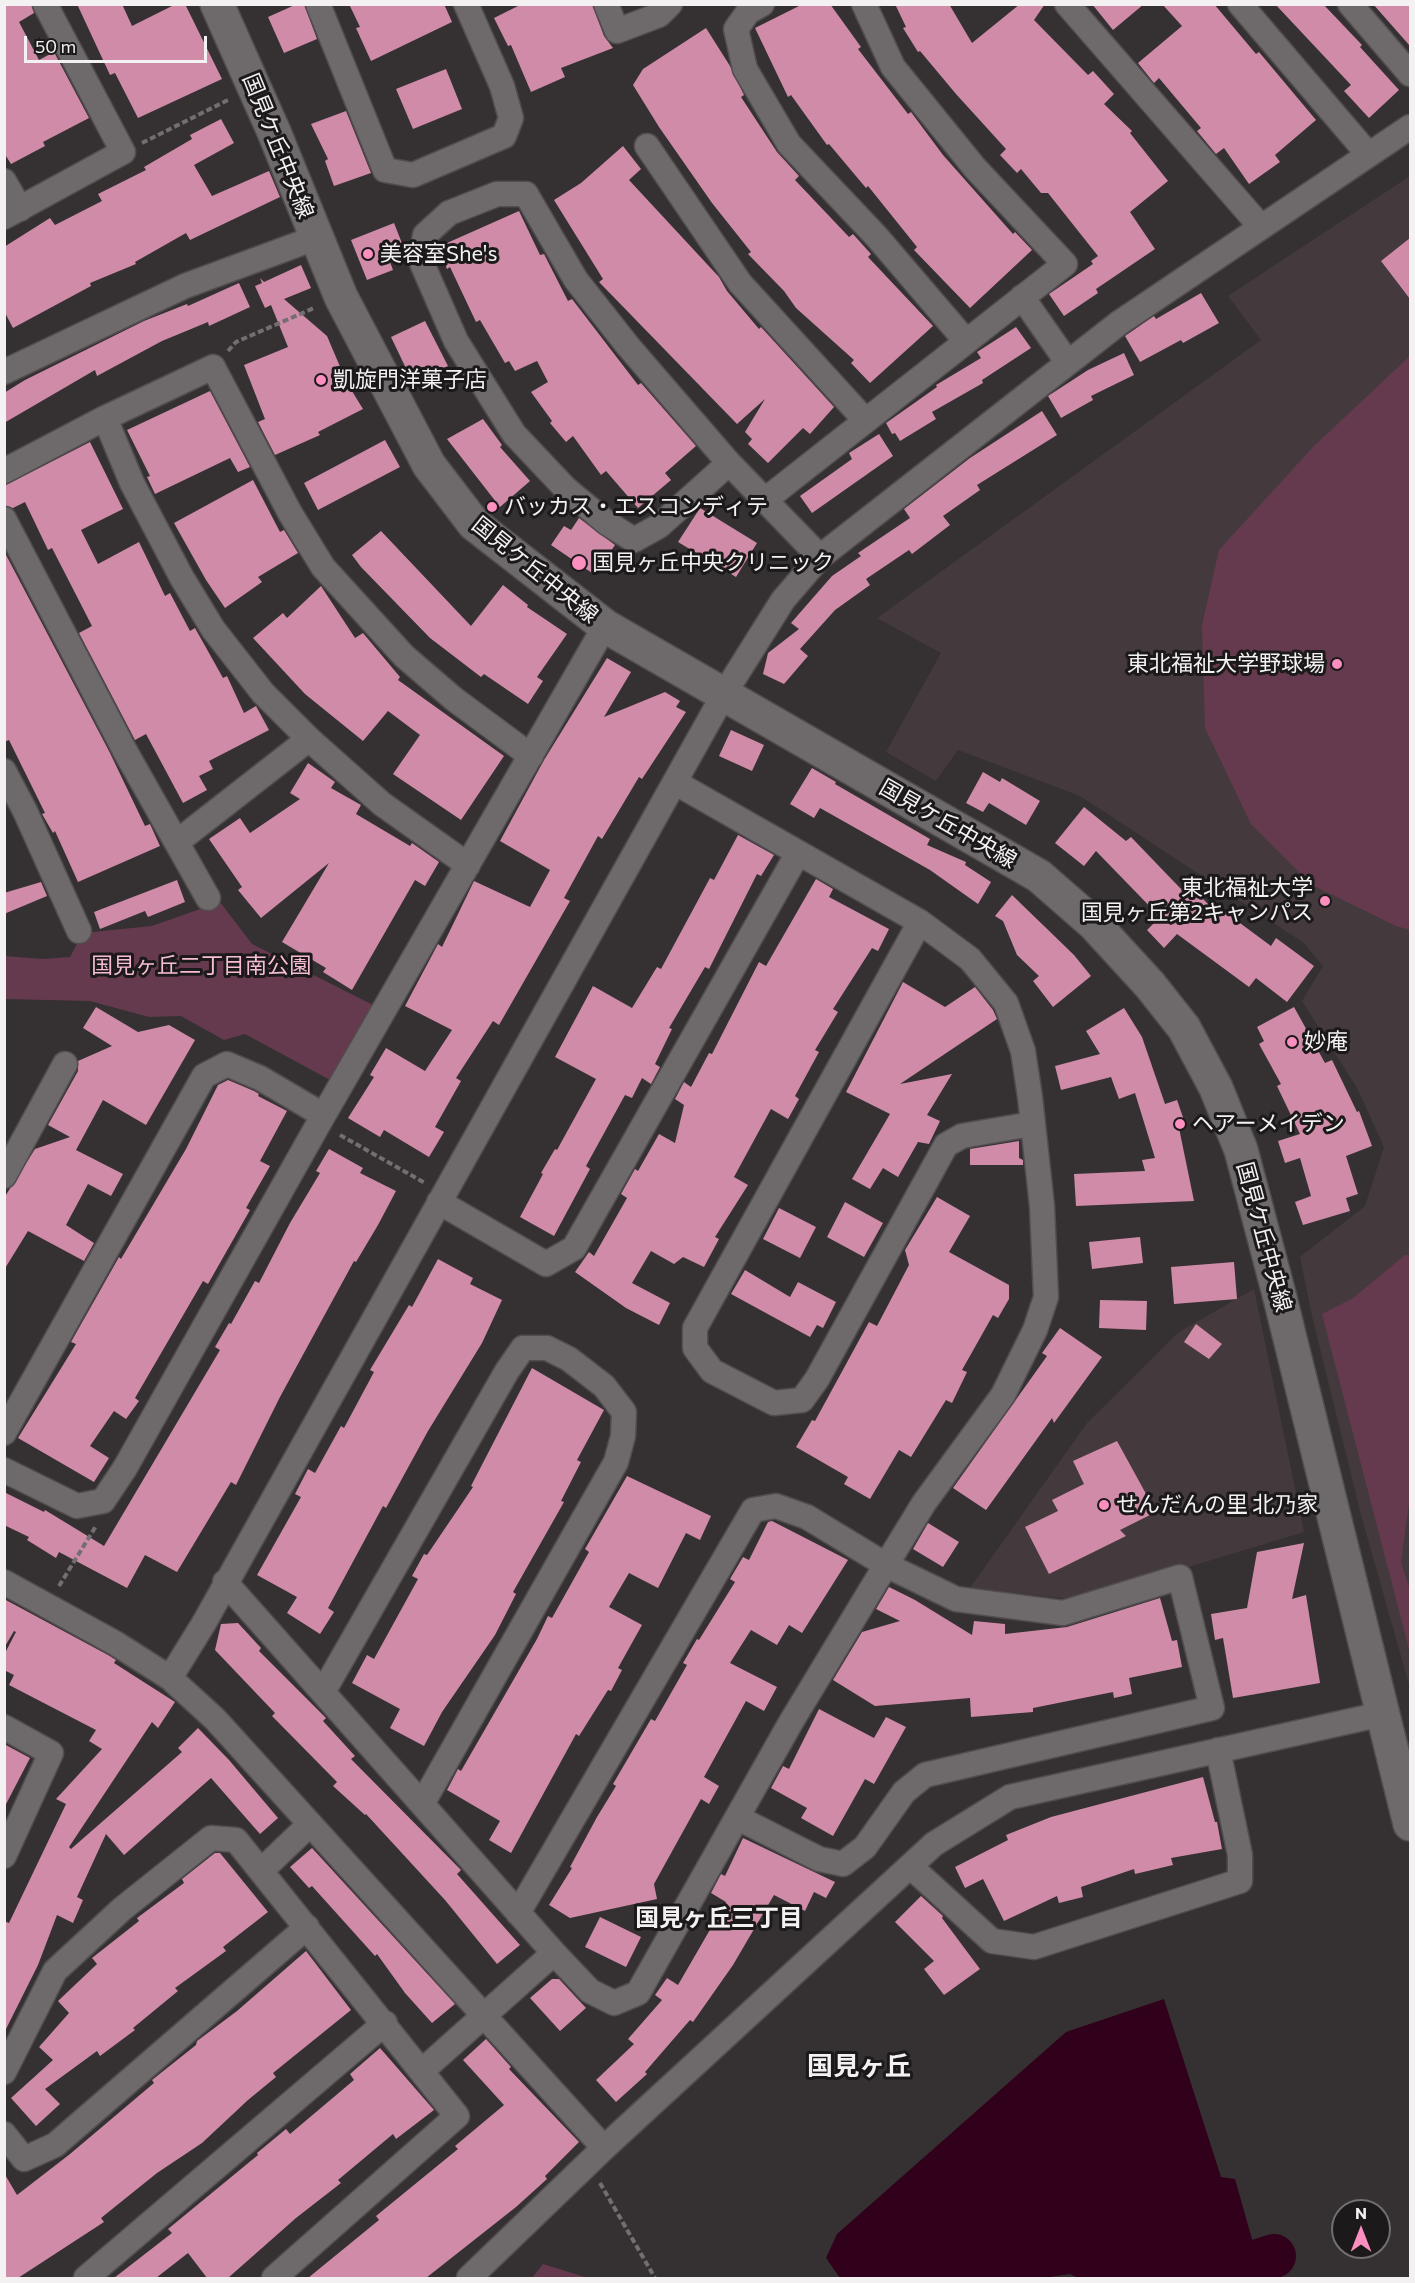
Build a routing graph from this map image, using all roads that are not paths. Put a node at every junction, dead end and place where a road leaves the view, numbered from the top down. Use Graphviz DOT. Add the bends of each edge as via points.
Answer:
graph roads {
  1 [pos="45,4"];
  2 [pos="217,4"];
  3 [pos="318,4"];
  4 [pos="466,4"];
  5 [pos="606,4"];
  6 [pos="670,4"];
  7 [pos="762,4"];
  8 [pos="864,4"];
  9 [pos="1067,4"];
  10 [pos="1240,4"];
  11 [pos="1350,4"];
  12 [pos="1410,74"];
  13 [pos="1410,127"];
  14 [pos="647,146"];
  15 [pos="1368,154"];
  16 [pos="4,181"];
  17 [pos="12,213"];
  18 [pos="1261,227"];
  19 [pos="315,238"];
  20 [pos="1022,297"];
  21 [pos="965,340"];
  22 [pos="1068,363"];
  23 [pos="4,372"];
  24 [pos="105,418"];
  25 [pos="865,420"];
  26 [pos="729,463"];
  27 [pos="4,471"];
  28 [pos="765,500"];
  29 [pos="4,519"];
  30 [pos="820,557"];
  31 [pos="605,626"];
  32 [pos="724,694"];
  33 [pos="309,739"];
  34 [pos="531,756"];
  35 [pos="4,771"];
  36 [pos="676,783"];
  37 [pos="177,842"];
  38 [pos="798,853"];
  39 [pos="468,865"];
  40 [pos="208,898"];
  41 [pos="920,922"];
  42 [pos="79,931"];
  43 [pos="65,1064"];
  44 [pos="321,1119"];
  45 [pos="1032,1124"];
  46 [pos="4,1176"];
  47 [pos="442,1198"];
  48 [pos="4,1433"];
  49 [pos="4,1470"];
  50 [pos="886,1564"];
  51 [pos="4,1582"];
  52 [pos="225,1582"];
  53 [pos="170,1678"];
  54 [pos="323,1692"];
  55 [pos="1382,1714"];
  56 [pos="4,1727"];
  57 [pos="1218,1750"];
  58 [pos="422,1804"];
  59 [pos="738,1818"];
  60 [pos="310,1824"];
  61 [pos="1410,1824"];
  62 [pos="4,1856"];
  63 [pos="910,1866"];
  64 [pos="261,1871"];
  65 [pos="518,1913"];
  66 [pos="307,1928"];
  67 [pos="554,1953"];
  68 [pos="483,2016"];
  69 [pos="385,2023"];
  70 [pos="423,2070"];
  71 [pos="4,2072"];
  72 [pos="4,2133"];
  73 [pos="596,2156"];
  74 [pos="86,2278"];
  75 [pos="274,2278"];
  76 [pos="469,2278"];
  1 -- 17 [label="street" via="123,152"];
  2 -- 19 [label="street, 国見ケ丘中央線"];
  3 -- 4 [label="street" via="385,170 412,175 504,135 511,118 502,86"];
  5 -- 6 [label="street" via="617,31 658,15"];
  7 -- 21 [label="street" via="748,12 736,29 745,69 789,144 877,237"];
  8 -- 20 [label="street" via="893,67 975,168 1065,264"];
  9 -- 18 [label="street"];
  10 -- 15 [label="street"];
  11 -- 12 [label="street"];
  13 -- 15 [label="street"];
  14 -- 25 [label="street" via="740,283"];
  15 -- 18 [label="street"];
  16 -- 17 [label="street"];
  18 -- 22 [label="street" via="1119,323"];
  19 -- 23 [label="street" via="186,286"];
  19 -- 31 [label="street, 国見ケ丘中央線" via="341,297 429,465 474,524"];
  20 -- 21 [label="street"];
  20 -- 22 [label="street"];
  21 -- 25 [label="street"];
  22 -- 30 [label="street"];
  24 -- 27 [label="street"];
  24 -- 33 [label="street" via="132,483 213,629 263,693"];
  24 -- 34 [label="street" via="213,367 323,567 404,656"];
  25 -- 28 [label="street"];
  26 -- 26 [label="street" via="576,280 526,194 497,194 449,213 425,235 421,261 461,351 514,434 566,489 607,523 634,540 658,526"];
  26 -- 28 [label="street"];
  28 -- 30 [label="street"];
  29 -- 37 [label="street"];
  30 -- 32 [label="street" via="783,600"];
  31 -- 32 [label="street, 国見ケ丘中央線"];
  31 -- 34 [label="street"];
  32 -- 36 [label="street"];
  32 -- 55 [label="street, 国見ケ丘中央線" via="1039,876 1094,924 1184,1028 1216,1088 1240,1150"];
  33 -- 37 [label="street"];
  33 -- 39 [label="street" via="382,804"];
  34 -- 39 [label="street"];
  35 -- 42 [label="street"];
  36 -- 38 [label="street"];
  36 -- 47 [label="street"];
  37 -- 40 [label="street"];
  38 -- 41 [label="street"];
  38 -- 47 [label="street" via="574,1248 546,1264"];
  39 -- 44 [label="street"];
  41 -- 45 [label="street" via="970,959 1006,1003 1023,1051"];
  41 -- 45 [label="street" via="695,1328 695,1348 712,1371 774,1403 802,1400 946,1145 962,1136"];
  43 -- 46 [label="street"];
  44 -- 48 [label="street" via="260,1078 227,1064 204,1076"];
  44 -- 49 [label="street" via="103,1501 77,1506"];
  45 -- 50 [label="street" via="1046,1256 1046,1297 1035,1330 1003,1395 924,1503"];
  47 -- 52 [label="street"];
  50 -- 59 [label="street"];
  50 -- 59 [label="street" via="956,1599 1063,1612 1180,1577 1212,1708 925,1775 904,1792 865,1847 843,1864 819,1859"];
  50 -- 65 [label="street" via="807,1516 776,1506 753,1510"];
  51 -- 53 [label="street"];
  52 -- 53 [label="street"];
  52 -- 54 [label="street"];
  53 -- 60 [label="street" via="215,1719"];
  54 -- 58 [label="street"];
  54 -- 58 [label="street" via="523,1348 547,1348 569,1359 604,1386 624,1412 616,1462"];
  55 -- 57 [label="street"];
  55 -- 61 [label="street, 国見ケ丘中央線"];
  56 -- 62 [label="street" via="51,1753"];
  57 -- 63 [label="street" via="1010,1797 934,1844"];
  57 -- 63 [label="street" via="1240,1856 1240,1881 1034,1947 992,1941"];
  58 -- 65 [label="street"];
  59 -- 67 [label="street" via="638,1993 614,2003 590,1991"];
  60 -- 64 [label="street"];
  60 -- 68 [label="street"];
  63 -- 73 [label="street"];
  64 -- 66 [label="street"];
  64 -- 71 [label="street" via="236,1840 212,1838 176,1866 55,1971"];
  65 -- 67 [label="street"];
  66 -- 69 [label="street"];
  66 -- 72 [label="street" via="55,2145 24,2159"];
  67 -- 68 [label="street"];
  68 -- 70 [label="street"];
  68 -- 73 [label="street"];
  69 -- 70 [label="street"];
  69 -- 74 [label="street"];
  70 -- 75 [label="street" via="458,2116"];
  73 -- 76 [label="street"];
}
